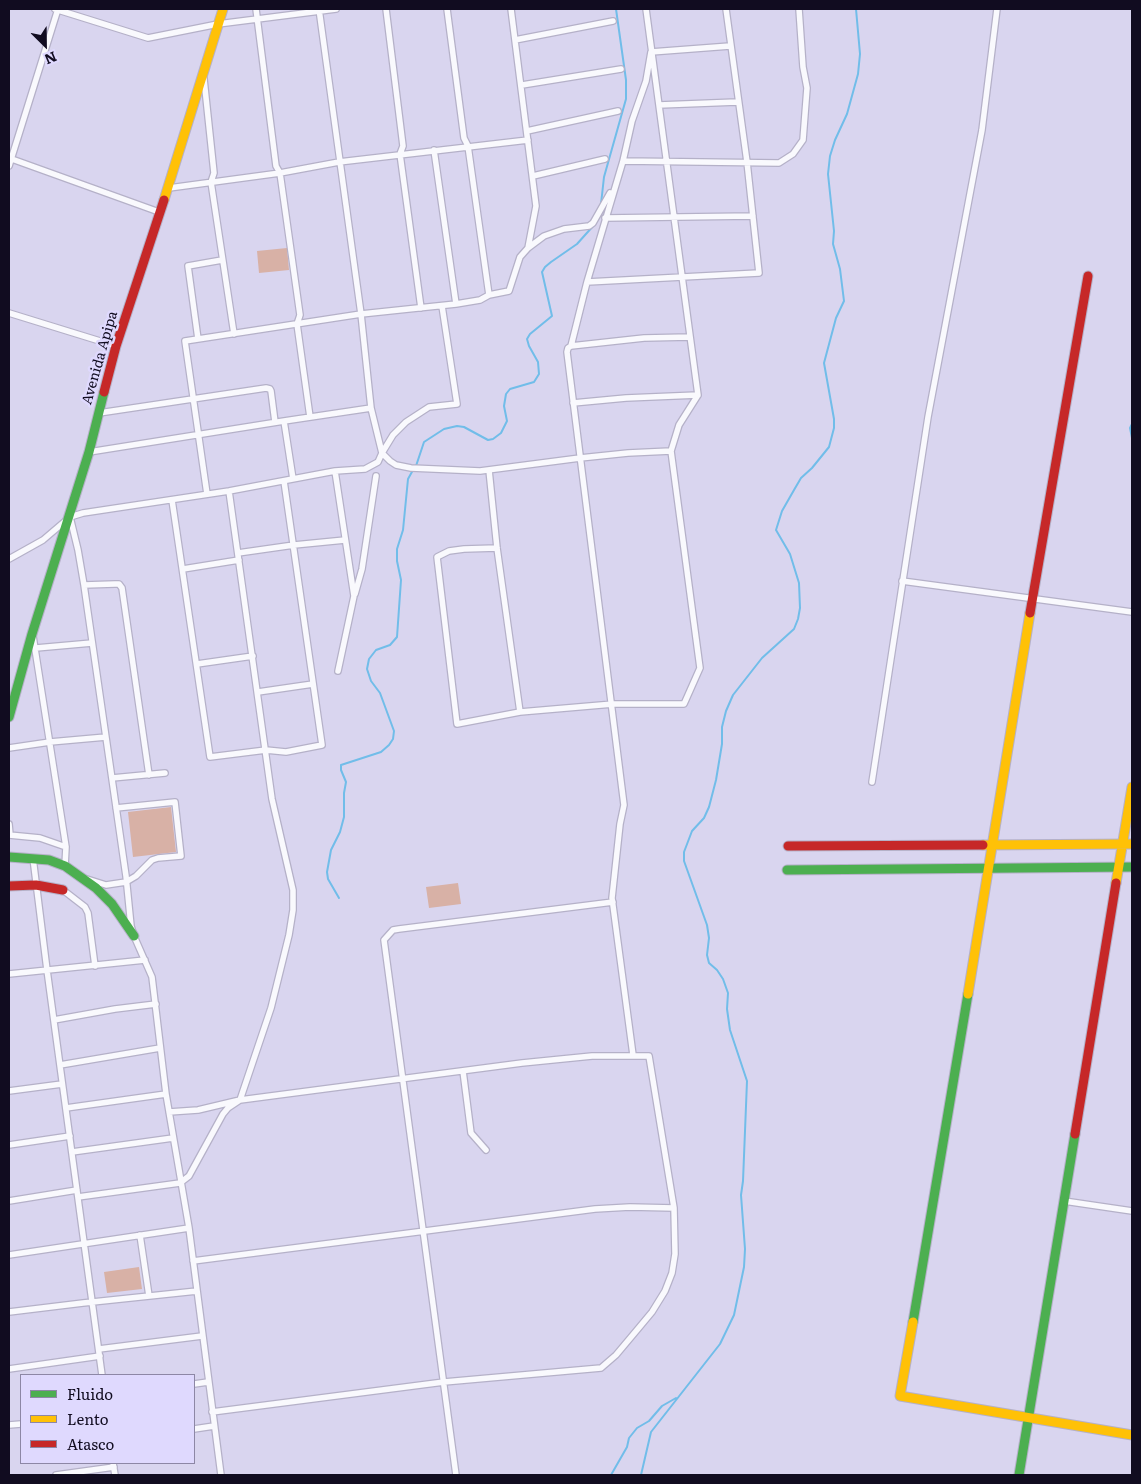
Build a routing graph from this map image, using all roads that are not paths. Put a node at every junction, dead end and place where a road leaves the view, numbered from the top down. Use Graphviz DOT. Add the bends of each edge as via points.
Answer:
graph roads {
  1 [pos="57,9"];
  2 [pos="223,9"];
  3 [pos="256,9"];
  4 [pos="336,9"];
  5 [pos="386,9"];
  6 [pos="447,9"];
  7 [pos="511,9"];
  8 [pos="646,9"];
  9 [pos="726,9"];
  10 [pos="799,9"];
  11 [pos="997,9"];
  12 [pos="319,10"];
  13 [pos="257,19"];
  14 [pos="612,21"];
  15 [pos="218,24"];
  16 [pos="516,40"];
  17 [pos="730,46"];
  18 [pos="651,52"];
  19 [pos="621,69"];
  20 [pos="203,74"];
  21 [pos="522,85"];
  22 [pos="737,102"];
  23 [pos="659,105"];
  24 [pos="618,111"];
  25 [pos="527,131"];
  26 [pos="528,140"];
  27 [pos="468,146"];
  28 [pos="434,150"];
  29 [pos="400,154"];
  30 [pos="10,159"];
  31 [pos="605,159"];
  32 [pos="623,161"];
  33 [pos="339,162"];
  34 [pos="667,162"];
  35 [pos="747,162"];
  36 [pos="9,166"];
  37 [pos="280,173"];
  38 [pos="533,176"];
  39 [pos="211,182"];
  40 [pos="616,185"];
  41 [pos="169,188"];
  42 [pos="159,212"];
  43 [pos="753,216"];
  44 [pos="675,217"];
  45 [pos="605,218"];
  46 [pos="528,248"];
  47 [pos="222,260"];
  48 [pos="1088,276"];
  49 [pos="683,277"];
  50 [pos="587,282"];
  51 [pos="489,295"];
  52 [pos="456,304"];
  53 [pos="442,306"];
  54 [pos="421,308"];
  55 [pos="9,313"];
  56 [pos="361,314"];
  57 [pos="297,324"];
  58 [pos="234,334"];
  59 [pos="690,337"];
  60 [pos="198,339"];
  61 [pos="116,346"];
  62 [pos="571,346"];
  63 [pos="698,395"];
  64 [pos="193,400"];
  65 [pos="573,403"];
  66 [pos="371,408"];
  67 [pos="99,413"];
  68 [pos="310,417"];
  69 [pos="284,421"];
  70 [pos="276,422"];
  71 [pos="199,435"];
  72 [pos="671,451"];
  73 [pos="89,452"];
  74 [pos="382,453"];
  75 [pos="580,458"];
  76 [pos="489,470"];
  77 [pos="335,471"];
  78 [pos="376,476"];
  79 [pos="293,479"];
  80 [pos="284,481"];
  81 [pos="229,491"];
  82 [pos="206,494"];
  83 [pos="172,500"];
  84 [pos="70,517"];
  85 [pos="345,540"];
  86 [pos="294,545"];
  87 [pos="497,548"];
  88 [pos="238,553"];
  89 [pos="9,559"];
  90 [pos="239,560"];
  91 [pos="183,568"];
  92 [pos="902,581"];
  93 [pos="84,585"];
  94 [pos="354,596"];
  95 [pos="1033,598"];
  96 [pos="1132,612"];
  97 [pos="32,634"];
  98 [pos="92,643"];
  99 [pos="36,648"];
  100 [pos="253,656"];
  101 [pos="197,664"];
  102 [pos="338,671"];
  103 [pos="313,684"];
  104 [pos="258,692"];
  105 [pos="613,704"];
  106 [pos="520,712"];
  107 [pos="9,717"];
  108 [pos="106,737"];
  109 [pos="50,742"];
  110 [pos="9,748"];
  111 [pos="266,750"];
  112 [pos="165,773"];
  113 [pos="149,775"];
  114 [pos="112,778"];
  115 [pos="872,782"];
  116 [pos="1132,787"];
  117 [pos="116,808"];
  118 [pos="9,824"];
  119 [pos="9,835"];
  120 [pos="1128,844"];
  121 [pos="992,845"];
  122 [pos="788,846"];
  123 [pos="66,847"];
  124 [pos="9,857"];
  125 [pos="33,858"];
  126 [pos="65,866"];
  127 [pos="1119,867"];
  128 [pos="1132,867"];
  129 [pos="988,868"];
  130 [pos="787,870"];
  131 [pos="81,876"];
  132 [pos="126,882"];
  133 [pos="36,885"];
  134 [pos="9,886"];
  135 [pos="63,890"];
  136 [pos="613,902"];
  137 [pos="134,936"];
  138 [pos="145,960"];
  139 [pos="94,966"];
  140 [pos="47,970"];
  141 [pos="9,974"];
  142 [pos="156,1004"];
  143 [pos="54,1020"];
  144 [pos="160,1048"];
  145 [pos="633,1055"];
  146 [pos="60,1065"];
  147 [pos="463,1071"];
  148 [pos="404,1079"];
  149 [pos="62,1084"];
  150 [pos="9,1091"];
  151 [pos="166,1094"];
  152 [pos="240,1100"];
  153 [pos="66,1108"];
  154 [pos="169,1112"];
  155 [pos="70,1136"];
  156 [pos="173,1138"];
  157 [pos="9,1145"];
  158 [pos="486,1150"];
  159 [pos="72,1152"];
  160 [pos="180,1183"];
  161 [pos="77,1190"];
  162 [pos="78,1197"];
  163 [pos="9,1201"];
  164 [pos="1064,1201"];
  165 [pos="674,1208"];
  166 [pos="1132,1211"];
  167 [pos="189,1228"];
  168 [pos="423,1232"];
  169 [pos="140,1235"];
  170 [pos="84,1243"];
  171 [pos="9,1255"];
  172 [pos="193,1262"];
  173 [pos="197,1291"];
  174 [pos="149,1296"];
  175 [pos="92,1302"];
  176 [pos="9,1312"];
  177 [pos="202,1336"];
  178 [pos="99,1348"];
  179 [pos="100,1356"];
  180 [pos="9,1369"];
  181 [pos="102,1374"];
  182 [pos="208,1382"];
  183 [pos="444,1382"];
  184 [pos="195,1384"];
  185 [pos="212,1412"];
  186 [pos="1028,1417"];
  187 [pos="214,1426"];
  188 [pos="195,1429"];
  189 [pos="1132,1435"];
  190 [pos="114,1465"];
  191 [pos="56,1475"];
  192 [pos="115,1475"];
  193 [pos="214,1475"];
  194 [pos="221,1475"];
  195 [pos="456,1475"];
  196 [pos="1019,1475"];
  1 -- 15 [label="street" via="148,38"];
  1 -- 30 [label="street"];
  2 -- 15 [label="street, Avenida Apipa"];
  3 -- 13 [label="street"];
  4 -- 12 [label="street"];
  5 -- 29 [label="street" via="403,146"];
  6 -- 27 [label="street" via="464,138"];
  7 -- 16 [label="street"];
  8 -- 18 [label="street"];
  9 -- 17 [label="street"];
  10 -- 35 [label="street" via="807,88 803,140 794,154 779,163"];
  11 -- 92 [label="street" via="982,130 928,417"];
  12 -- 13 [label="street"];
  12 -- 33 [label="street"];
  13 -- 15 [label="street"];
  13 -- 37 [label="street" via="276,166"];
  14 -- 16 [label="street"];
  15 -- 20 [label="street, Avenida Apipa"];
  16 -- 21 [label="street"];
  17 -- 18 [label="street"];
  17 -- 22 [label="street"];
  18 -- 23 [label="street"];
  18 -- 32 [label="street"];
  19 -- 21 [label="street"];
  20 -- 39 [label="street" via="214,173"];
  20 -- 41 [label="street, Avenida Apipa"];
  21 -- 25 [label="street"];
  22 -- 23 [label="street"];
  22 -- 35 [label="street"];
  23 -- 34 [label="street"];
  24 -- 25 [label="street"];
  25 -- 26 [label="street"];
  26 -- 27 [label="street"];
  26 -- 38 [label="street"];
  27 -- 28 [label="street"];
  27 -- 51 [label="street"];
  28 -- 29 [label="street"];
  28 -- 52 [label="street"];
  29 -- 33 [label="street"];
  29 -- 54 [label="street"];
  30 -- 36 [label="street"];
  30 -- 42 [label="street"];
  31 -- 38 [label="street"];
  32 -- 34 [label="street"];
  32 -- 40 [label="street"];
  33 -- 37 [label="street"];
  33 -- 56 [label="street"];
  34 -- 35 [label="street"];
  34 -- 44 [label="street"];
  35 -- 43 [label="street"];
  37 -- 39 [label="street"];
  37 -- 57 [label="street" via="300,315"];
  38 -- 46 [label="street" via="536,206"];
  39 -- 41 [label="street"];
  39 -- 47 [label="street"];
  40 -- 45 [label="street"];
  40 -- 46 [label="street" via="592,223 544,236"];
  41 -- 42 [label="street, Avenida Apipa"];
  42 -- 61 [label="street, Avenida Apipa"];
  43 -- 44 [label="street"];
  43 -- 49 [label="street" via="759,273"];
  44 -- 45 [label="street"];
  44 -- 49 [label="street"];
  45 -- 50 [label="street"];
  46 -- 51 [label="street" via="520,257 508,291"];
  47 -- 58 [label="street"];
  47 -- 60 [label="street" via="188,266"];
  48 -- 95 [label="street"];
  49 -- 50 [label="street"];
  49 -- 59 [label="street"];
  50 -- 62 [label="street"];
  51 -- 52 [label="street"];
  52 -- 53 [label="street"];
  53 -- 54 [label="street"];
  53 -- 74 [label="street" via="457,404 434,405 422,411 393,435"];
  54 -- 56 [label="street"];
  55 -- 61 [label="street"];
  56 -- 57 [label="street"];
  56 -- 66 [label="street"];
  57 -- 58 [label="street"];
  57 -- 68 [label="street"];
  58 -- 60 [label="street"];
  59 -- 62 [label="street"];
  59 -- 63 [label="street"];
  60 -- 64 [label="street" via="185,341"];
  61 -- 67 [label="street, Avenida Apipa"];
  62 -- 65 [label="street" via="568,352"];
  63 -- 65 [label="street"];
  63 -- 72 [label="street" via="679,425"];
  64 -- 67 [label="street"];
  64 -- 70 [label="street" via="270,389"];
  64 -- 71 [label="street"];
  65 -- 75 [label="street"];
  66 -- 68 [label="street"];
  66 -- 74 [label="street"];
  67 -- 73 [label="street, Avenida Apipa"];
  68 -- 69 [label="street"];
  69 -- 70 [label="street"];
  69 -- 79 [label="street"];
  70 -- 71 [label="street"];
  71 -- 73 [label="street"];
  71 -- 82 [label="street"];
  72 -- 75 [label="street"];
  72 -- 105 [label="street" via="700,668 684,704"];
  73 -- 84 [label="street, Avenida Apipa"];
  74 -- 76 [label="street" via="390,461 411,468"];
  74 -- 77 [label="street" via="372,467"];
  75 -- 76 [label="street"];
  75 -- 105 [label="street"];
  76 -- 87 [label="street"];
  77 -- 79 [label="street"];
  77 -- 85 [label="street"];
  78 -- 94 [label="street" via="362,569"];
  79 -- 80 [label="street"];
  80 -- 81 [label="street"];
  80 -- 86 [label="street"];
  81 -- 82 [label="street"];
  81 -- 88 [label="street"];
  82 -- 83 [label="street"];
  83 -- 84 [label="street"];
  83 -- 91 [label="street"];
  84 -- 89 [label="street" via="43,540"];
  84 -- 93 [label="street"];
  84 -- 97 [label="street, Avenida Apipa"];
  85 -- 86 [label="street"];
  85 -- 94 [label="street"];
  86 -- 88 [label="street"];
  86 -- 103 [label="street"];
  87 -- 106 [label="street"];
  87 -- 106 [label="street" via="456,550 437,556 457,724"];
  88 -- 90 [label="street"];
  90 -- 91 [label="street"];
  90 -- 100 [label="street"];
  91 -- 101 [label="street"];
  92 -- 95 [label="street"];
  92 -- 115 [label="street"];
  93 -- 98 [label="street"];
  93 -- 113 [label="street" via="119,584 122,588"];
  94 -- 102 [label="street"];
  95 -- 96 [label="street"];
  95 -- 121 [label="street"];
  97 -- 99 [label="street"];
  97 -- 107 [label="street, Avenida Apipa"];
  98 -- 99 [label="street"];
  98 -- 108 [label="street"];
  99 -- 109 [label="street"];
  100 -- 101 [label="street"];
  100 -- 104 [label="street"];
  101 -- 111 [label="street" via="210,757"];
  103 -- 104 [label="street"];
  103 -- 111 [label="street" via="322,745 286,752"];
  104 -- 111 [label="street"];
  105 -- 106 [label="street"];
  105 -- 136 [label="street" via="624,805"];
  108 -- 109 [label="street"];
  108 -- 114 [label="street"];
  109 -- 110 [label="street"];
  109 -- 123 [label="street"];
  111 -- 152 [label="street" via="272,799 293,890 293,910 278,984"];
  112 -- 113 [label="street"];
  113 -- 114 [label="street"];
  114 -- 117 [label="street"];
  116 -- 120 [label="street"];
  117 -- 132 [label="street"];
  117 -- 132 [label="street" via="174,802 181,856 152,860"];
  118 -- 119 [label="street"];
  119 -- 123 [label="street" via="40,838"];
  120 -- 121 [label="street"];
  120 -- 127 [label="street"];
  121 -- 122 [label="street"];
  121 -- 129 [label="street"];
  123 -- 126 [label="street"];
  124 -- 125 [label="street"];
  125 -- 126 [label="street"];
  125 -- 133 [label="street"];
  126 -- 131 [label="street"];
  127 -- 128 [label="street"];
  127 -- 129 [label="street"];
  127 -- 164 [label="street"];
  129 -- 130 [label="street"];
  129 -- 186 [label="street" via="900,1396"];
  131 -- 132 [label="street" via="106,885"];
  131 -- 137 [label="street" via="112,904"];
  132 -- 137 [label="street"];
  133 -- 134 [label="street"];
  133 -- 135 [label="street"];
  133 -- 140 [label="street"];
  135 -- 139 [label="street" via="88,913"];
  136 -- 145 [label="street"];
  136 -- 148 [label="street" via="393,930 387,935 384,940"];
  137 -- 138 [label="street"];
  138 -- 139 [label="street"];
  138 -- 142 [label="street" via="152,977"];
  139 -- 140 [label="street"];
  140 -- 141 [label="street"];
  140 -- 143 [label="street"];
  142 -- 143 [label="street"];
  142 -- 144 [label="street"];
  143 -- 146 [label="street"];
  144 -- 146 [label="street"];
  144 -- 151 [label="street"];
  145 -- 147 [label="street" via="592,1056"];
  145 -- 165 [label="street" via="649,1056"];
  146 -- 149 [label="street"];
  147 -- 148 [label="street"];
  147 -- 158 [label="street" via="471,1133"];
  148 -- 152 [label="street"];
  148 -- 168 [label="street"];
  149 -- 150 [label="street"];
  149 -- 153 [label="street"];
  151 -- 153 [label="street"];
  151 -- 154 [label="street"];
  152 -- 154 [label="street" via="198,1110"];
  152 -- 160 [label="street" via="223,1114 192,1171"];
  153 -- 155 [label="street"];
  154 -- 156 [label="street"];
  155 -- 157 [label="street"];
  155 -- 159 [label="street"];
  156 -- 159 [label="street"];
  156 -- 160 [label="street"];
  159 -- 161 [label="street"];
  160 -- 162 [label="street"];
  160 -- 167 [label="street"];
  161 -- 162 [label="street"];
  161 -- 163 [label="street"];
  162 -- 170 [label="street"];
  164 -- 166 [label="street"];
  164 -- 186 [label="street"];
  165 -- 168 [label="street" via="596,1209"];
  165 -- 183 [label="street" via="675,1254 665,1291 652,1312 601,1368"];
  167 -- 169 [label="street"];
  167 -- 172 [label="street"];
  168 -- 172 [label="street"];
  168 -- 183 [label="street"];
  169 -- 170 [label="street"];
  169 -- 174 [label="street"];
  170 -- 171 [label="street"];
  170 -- 175 [label="street"];
  172 -- 173 [label="street"];
  173 -- 174 [label="street"];
  173 -- 177 [label="street"];
  174 -- 175 [label="street"];
  175 -- 176 [label="street"];
  175 -- 178 [label="street"];
  177 -- 178 [label="street"];
  177 -- 182 [label="street"];
  178 -- 179 [label="street"];
  179 -- 180 [label="street"];
  179 -- 181 [label="street"];
  182 -- 184 [label="street"];
  182 -- 185 [label="street"];
  183 -- 185 [label="street"];
  183 -- 195 [label="street"];
  185 -- 187 [label="street"];
  186 -- 189 [label="street"];
  186 -- 196 [label="street"];
  187 -- 188 [label="street"];
  187 -- 194 [label="street"];
  190 -- 191 [label="street"];
  190 -- 192 [label="street"];
  193 -- 194 [label="street"];
}
